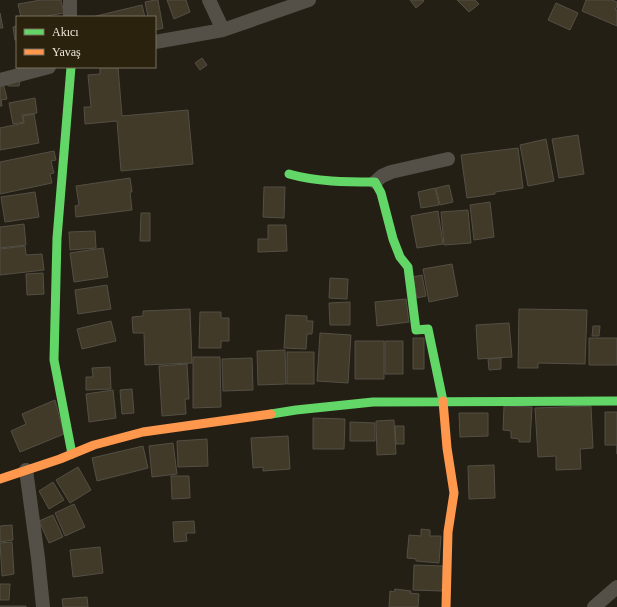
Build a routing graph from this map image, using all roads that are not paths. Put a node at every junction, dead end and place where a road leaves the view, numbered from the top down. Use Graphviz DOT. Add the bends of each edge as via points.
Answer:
graph roads {
  1 [pos="70,0"];
  2 [pos="209,0"];
  3 [pos="309,0"];
  4 [pos="70,16"];
  5 [pos="223,30"];
  6 [pos="156,42"];
  7 [pos="45,68"];
  8 [pos="71,68"];
  9 [pos="0,80"];
  10 [pos="448,159"];
  11 [pos="289,174"];
  12 [pos="375,182"];
  13 [pos="443,401"];
  14 [pos="617,401"];
  15 [pos="72,454"];
  16 [pos="26,470"];
  17 [pos="0,479"];
  18 [pos="617,587"];
  19 [pos="43,607"];
  20 [pos="446,607"];
  21 [pos="594,607"];
  1 -- 4 [label="street"];
  2 -- 5 [label="street"];
  3 -- 5 [label="street"];
  5 -- 6 [label="street"];
  7 -- 9 [label="street"];
  8 -- 15 [label="street" via="56,238 54,360"];
  10 -- 12 [label="street" via="391,172"];
  11 -- 12 [label="street" via="330,181"];
  12 -- 13 [label="street" via="381,193 393,239 400,257 408,267 416,330 428,329"];
  13 -- 14 [label="street"];
  13 -- 15 [label="street" via="373,402 296,410 143,432 94,445"];
  13 -- 20 [label="street" via="454,493 448,532"];
  15 -- 16 [label="street"];
  16 -- 17 [label="street"];
  16 -- 19 [label="street"];
  18 -- 21 [label="street"];
}
